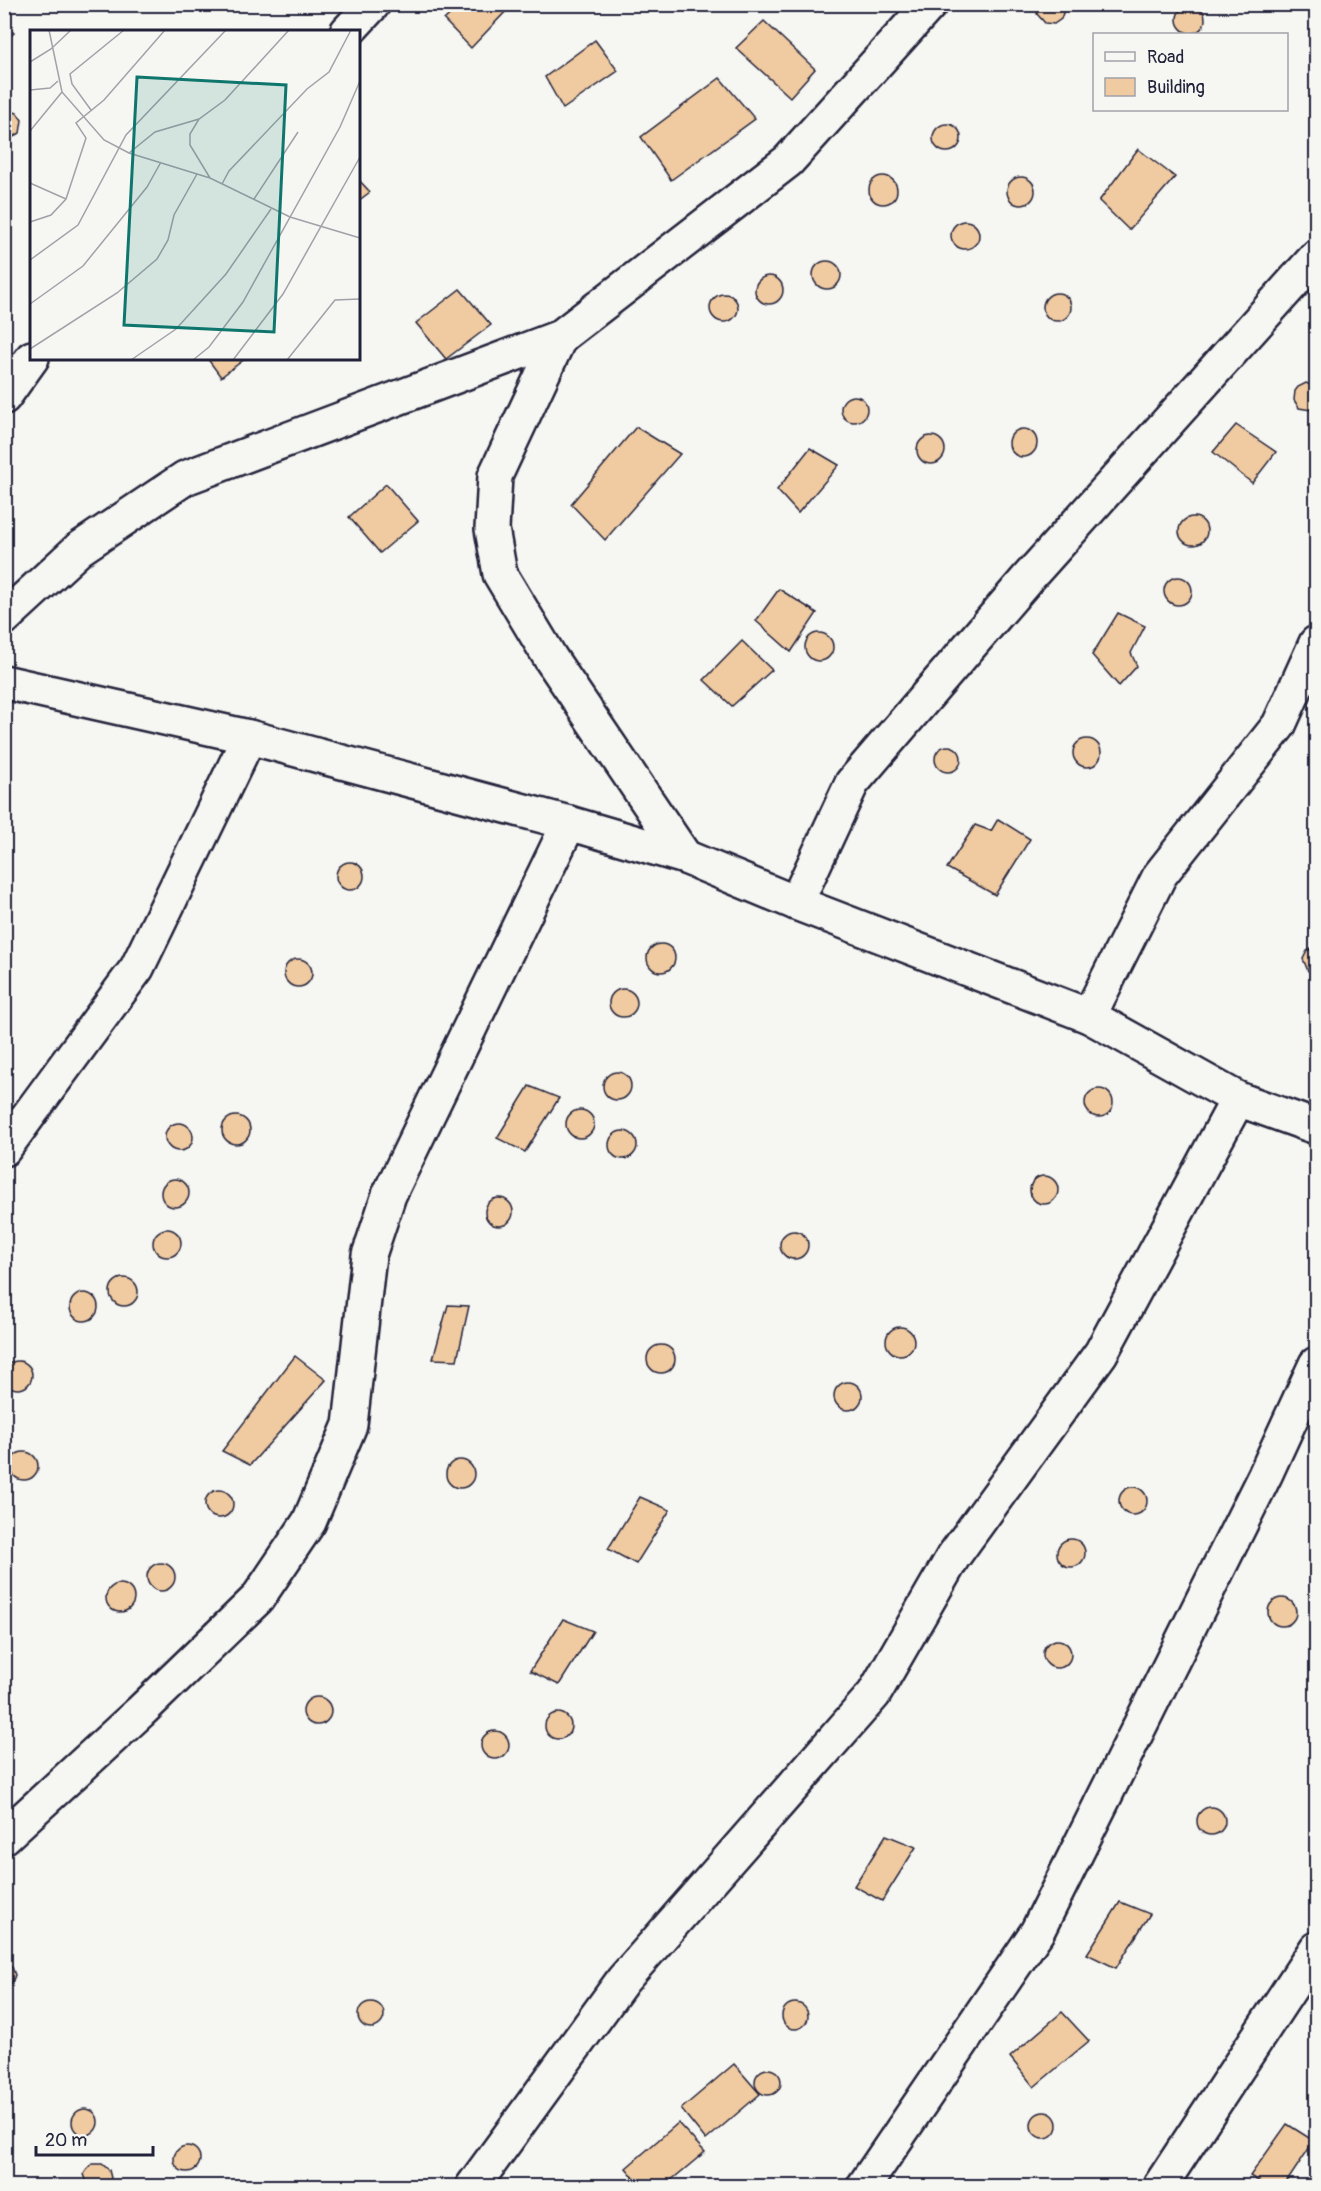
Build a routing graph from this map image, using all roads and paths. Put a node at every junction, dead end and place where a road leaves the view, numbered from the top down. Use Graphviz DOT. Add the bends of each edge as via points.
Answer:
graph roads {
  1 [pos="373,4"];
  2 [pos="930,4"];
  3 [pos="349,30"];
  4 [pos="1317,257"];
  5 [pos="560,337"];
  6 [pos="31,360"];
  7 [pos="4,397"];
  8 [pos="4,618"];
  9 [pos="1317,643"];
  10 [pos="4,682"];
  11 [pos="249,737"];
  12 [pos="569,823"];
  13 [pos="685,857"];
  14 [pos="796,903"];
  15 [pos="1089,1016"];
  16 [pos="1238,1099"];
  17 [pos="1317,1127"];
  18 [pos="4,1149"];
  19 [pos="1317,1364"];
  20 [pos="4,1837"];
  21 [pos="1317,1949"];
  22 [pos="473,2187"];
  23 [pos="864,2187"];
  24 [pos="1160,2187"];
  1 -- 3 [label="street"];
  2 -- 5 [label="street" via="788,161"];
  4 -- 14 [label="street" via="1028,578 852,783"];
  5 -- 8 [label="street" via="185,478 79,549"];
  5 -- 13 [label="street" via="495,476 492,529 500,574 551,659"];
  6 -- 7 [label="street"];
  9 -- 15 [label="street" via="1279,725 1160,875"];
  10 -- 11 [label="street"];
  11 -- 12 [label="street"];
  11 -- 18 [label="street" via="137,968"];
  12 -- 13 [label="street"];
  12 -- 20 [label="street" via="388,1195 369,1255 350,1425 309,1522 257,1599"];
  13 -- 14 [label="street"];
  14 -- 15 [label="street"];
  15 -- 16 [label="street"];
  16 -- 17 [label="street"];
  16 -- 22 [label="street" via="1101,1353 953,1557 874,1694 623,1980"];
  19 -- 23 [label="street" via="1037,1932"];
  21 -- 24 [label="street"];
}
